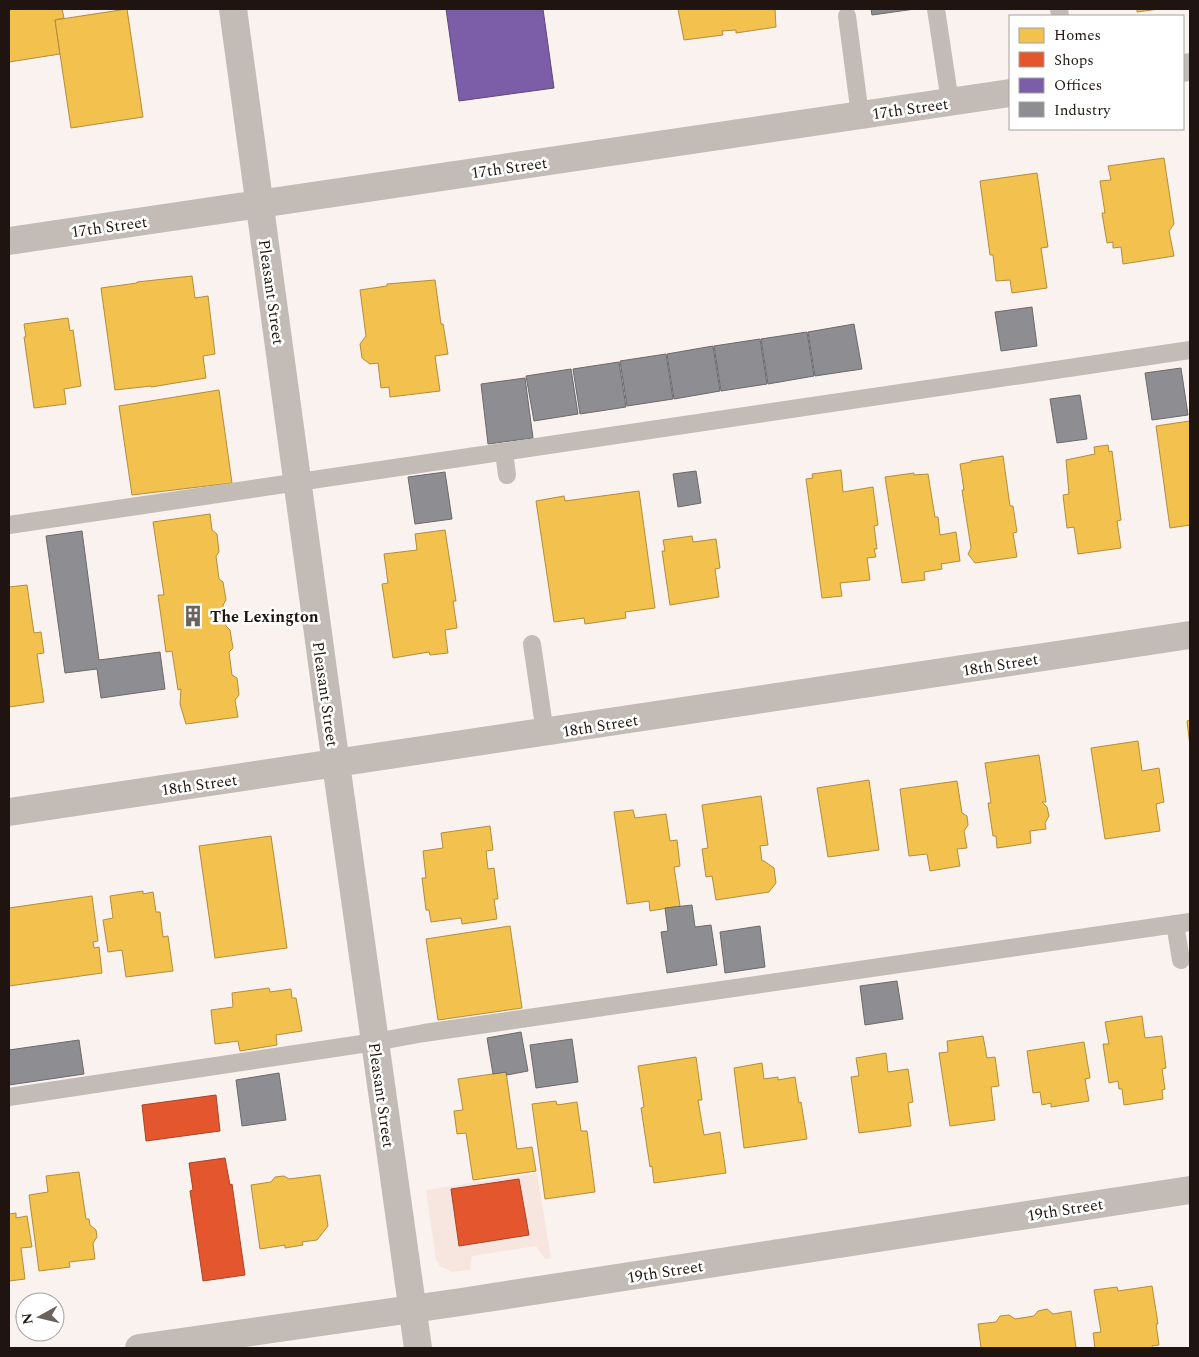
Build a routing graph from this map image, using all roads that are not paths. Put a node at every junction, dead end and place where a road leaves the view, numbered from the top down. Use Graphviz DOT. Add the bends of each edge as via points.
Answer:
graph roads {
  1 [pos="233,9"];
  2 [pos="936,9"];
  3 [pos="847,16"];
  4 [pos="1009,93"];
  5 [pos="950,102"];
  6 [pos="860,115"];
  7 [pos="259,204"];
  8 [pos="9,241"];
  9 [pos="1190,350"];
  10 [pos="504,452"];
  11 [pos="507,475"];
  12 [pos="297,483"];
  13 [pos="9,526"];
  14 [pos="1190,636"];
  15 [pos="532,644"];
  16 [pos="545,733"];
  17 [pos="336,764"];
  18 [pos="9,812"];
  19 [pos="1183,923"];
  20 [pos="1181,960"];
  21 [pos="375,1042"];
  22 [pos="9,1097"];
  23 [pos="1190,1190"];
  24 [pos="412,1309"];
  25 [pos="139,1348"];
  26 [pos="418,1348"];
  1 -- 7 [label="street, Pleasant Street"];
  2 -- 5 [label="lane"];
  3 -- 6 [label="lane"];
  4 -- 5 [label="street, 17th Street"];
  5 -- 6 [label="street, 17th Street"];
  6 -- 7 [label="street, 17th Street"];
  7 -- 8 [label="street, 17th Street"];
  7 -- 12 [label="street, Pleasant Street"];
  9 -- 10 [label="lane"];
  10 -- 11 [label="lane"];
  10 -- 12 [label="lane"];
  12 -- 13 [label="lane"];
  12 -- 17 [label="street, Pleasant Street"];
  14 -- 16 [label="street, 18th Street"];
  15 -- 16 [label="lane"];
  16 -- 17 [label="street, 18th Street"];
  17 -- 18 [label="street, 18th Street"];
  17 -- 21 [label="street, Pleasant Street"];
  19 -- 20 [label="lane"];
  19 -- 21 [label="lane"];
  21 -- 22 [label="lane"];
  21 -- 24 [label="street, Pleasant Street"];
  23 -- 24 [label="street, 19th Street"];
  24 -- 25 [label="street, 19th Street"];
  24 -- 26 [label="street, Pleasant Street"];
}
